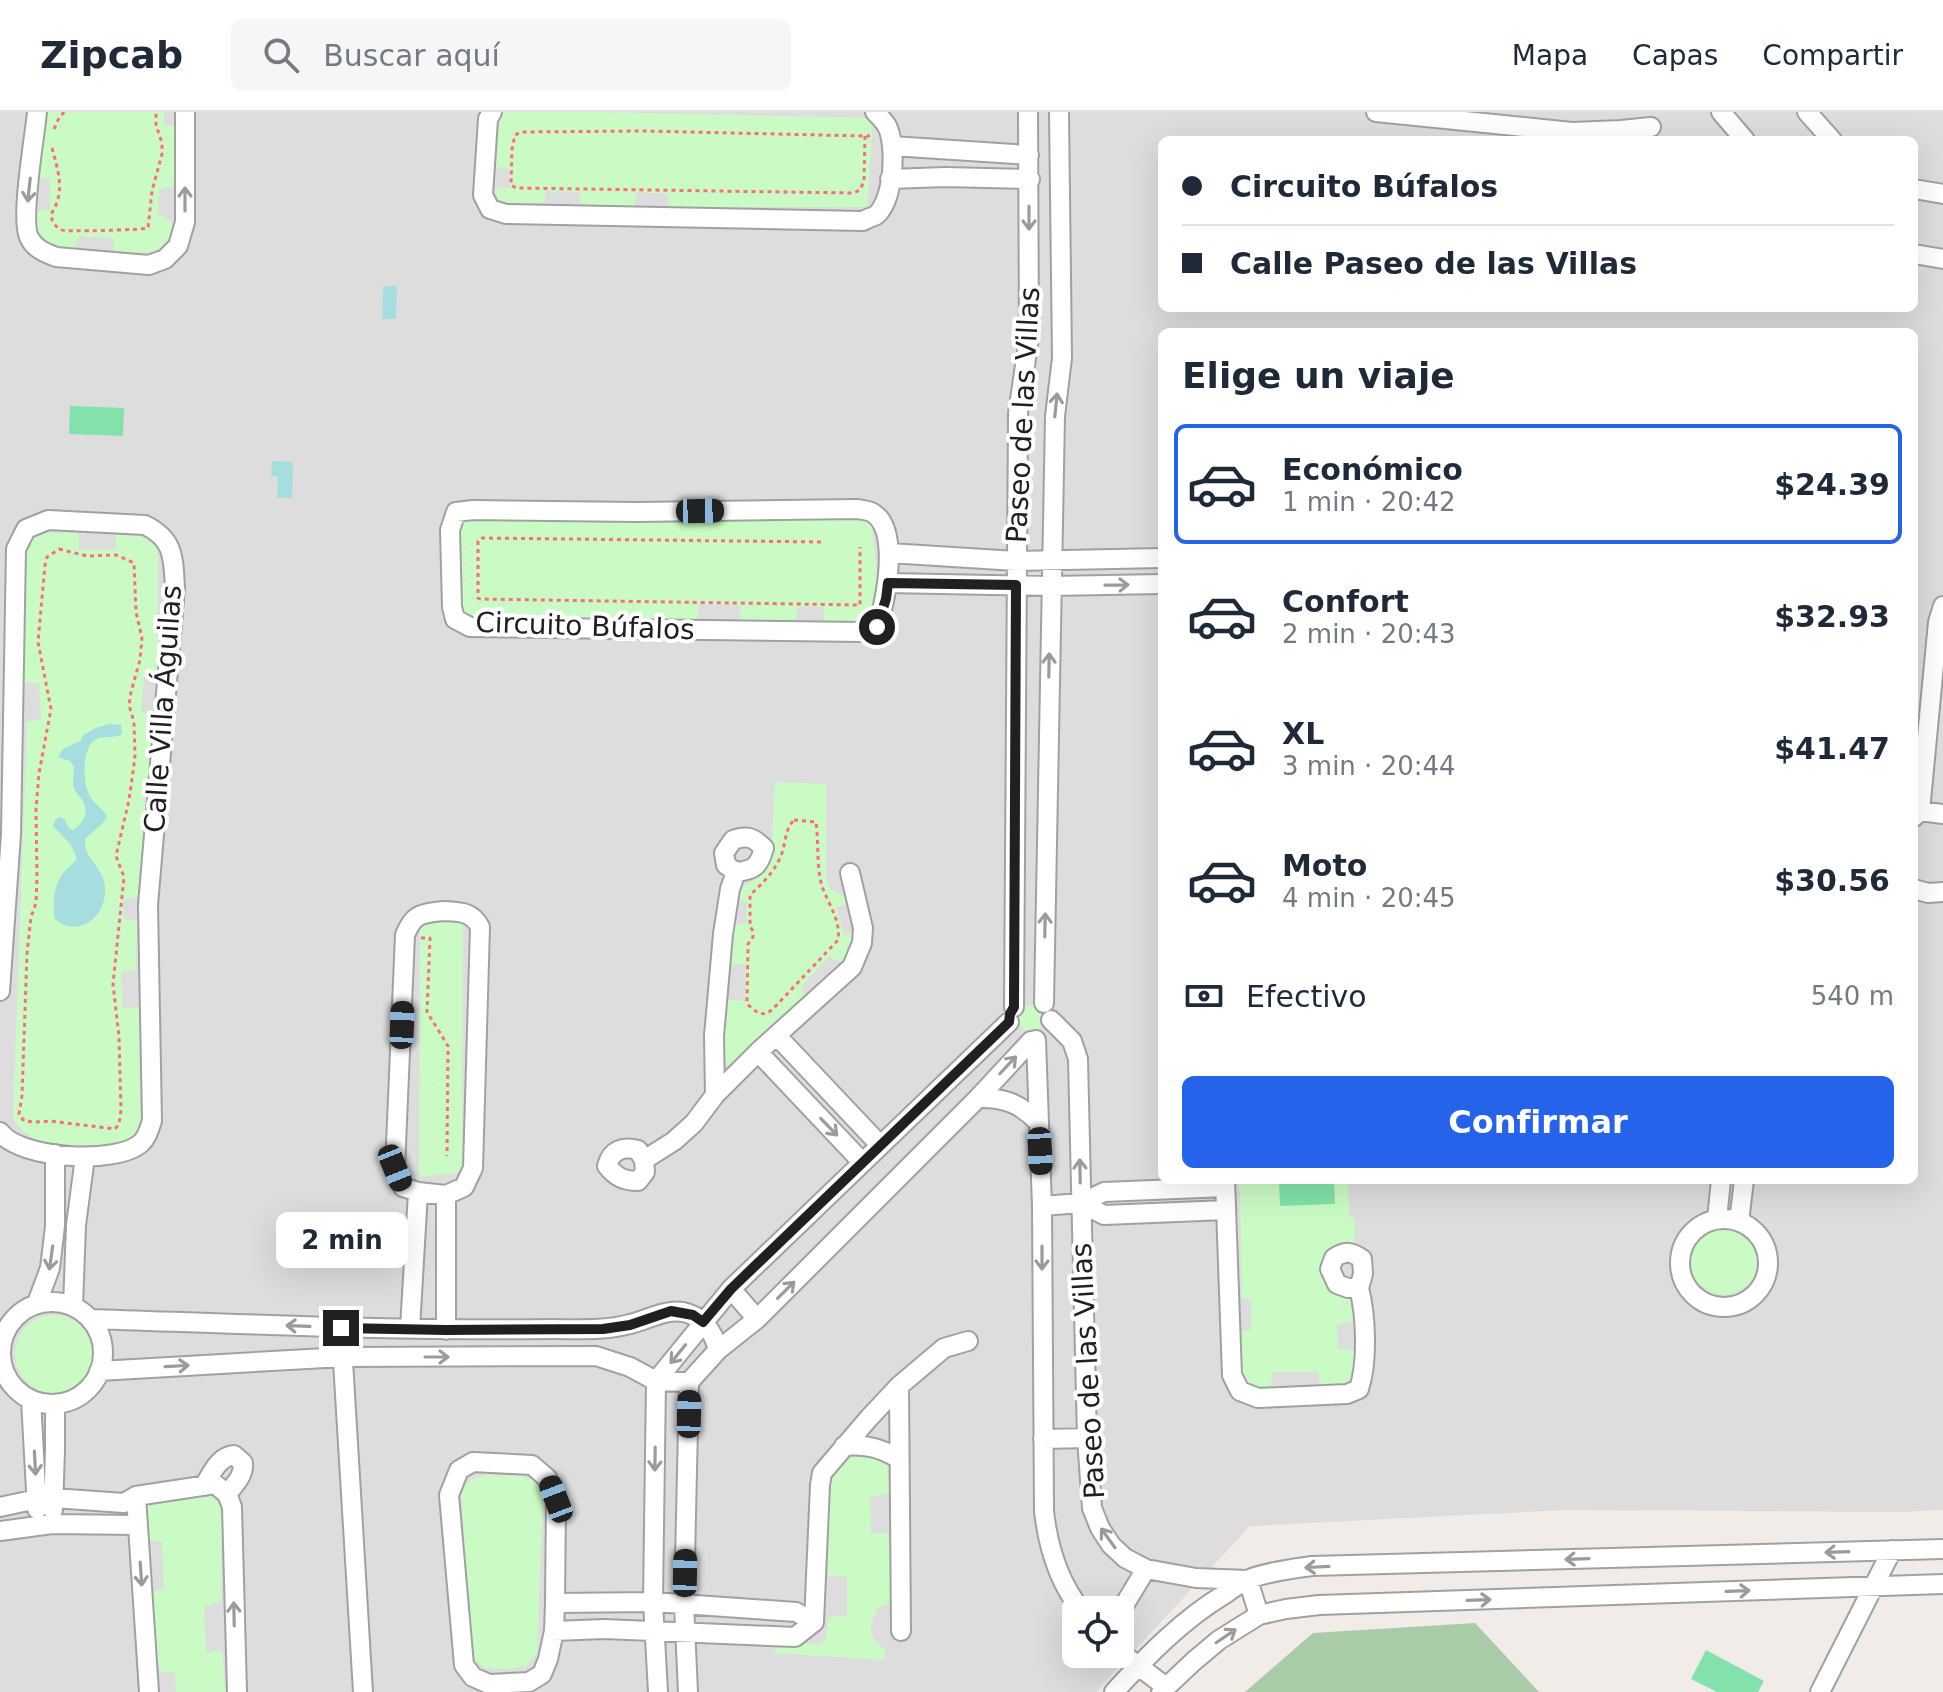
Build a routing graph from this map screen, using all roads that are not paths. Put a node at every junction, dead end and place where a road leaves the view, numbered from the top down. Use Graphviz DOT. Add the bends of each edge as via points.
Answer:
graph roads {
  1 [pos="37,112"];
  2 [pos="185,112"];
  3 [pos="492,112"];
  4 [pos="875,112"];
  5 [pos="1028,112"];
  6 [pos="1059,112"];
  7 [pos="1376,112"];
  8 [pos="1721,112"];
  9 [pos="1807,112"];
  10 [pos="1516,119"];
  11 [pos="1651,127"];
  12 [pos="1742,136"];
  13 [pos="1828,136"];
  14 [pos="891,141"];
  15 [pos="946,149"];
  16 [pos="1029,155"];
  17 [pos="945,177"];
  18 [pos="890,179"];
  19 [pos="1030,179"];
  20 [pos="1918,190"];
  21 [pos="1943,194"];
  22 [pos="1918,255"];
  23 [pos="1943,259"];
  24 [pos="889,553"];
  25 [pos="942,557"];
  26 [pos="1158,558"];
  27 [pos="1016,561"];
  28 [pos="1051,561"];
  29 [pos="888,583"];
  30 [pos="943,584"];
  31 [pos="1158,584"];
  32 [pos="1016,585"];
  33 [pos="1050,586"];
  34 [pos="1943,606"];
  35 [pos="1918,805"];
  36 [pos="1918,814"];
  37 [pos="1943,814"];
  38 [pos="736,872"];
  39 [pos="850,873"];
  40 [pos="1918,890"];
  41 [pos="1943,892"];
  42 [pos="0,991"];
  43 [pos="1048,1012"];
  44 [pos="1012,1014"];
  45 [pos="777,1036"];
  46 [pos="1033,1040"];
  47 [pos="758,1052"];
  48 [pos="820,1082"];
  49 [pos="715,1095"];
  50 [pos="978,1098"];
  51 [pos="802,1099"];
  52 [pos="1039,1123"];
  53 [pos="0,1132"];
  54 [pos="880,1145"];
  55 [pos="55,1154"];
  56 [pos="85,1157"];
  57 [pos="644,1160"];
  58 [pos="862,1162"];
  59 [pos="1225,1184"];
  60 [pos="1721,1184"];
  61 [pos="1744,1184"];
  62 [pos="1157,1190"];
  63 [pos="418,1192"];
  64 [pos="446,1195"];
  65 [pos="1081,1203"];
  66 [pos="1042,1206"];
  67 [pos="1226,1210"];
  68 [pos="1158,1213"];
  69 [pos="1717,1219"];
  70 [pos="1739,1222"];
  71 [pos="76,1225"];
  72 [pos="55,1226"];
  73 [pos="414,1253"];
  74 [pos="446,1253"];
  75 [pos="1359,1288"];
  76 [pos="731,1289"];
  77 [pos="37,1303"];
  78 [pos="73,1306"];
  79 [pos="90,1319"];
  80 [pos="757,1319"];
  81 [pos="703,1322"];
  82 [pos="4,1328"];
  83 [pos="341,1328"];
  84 [pos="410,1329"];
  85 [pos="446,1330"];
  86 [pos="968,1341"];
  87 [pos="718,1350"];
  88 [pos="343,1357"];
  89 [pos="99,1371"];
  90 [pos="4,1380"];
  91 [pos="656,1381"];
  92 [pos="689,1382"];
  93 [pos="899,1386"];
  94 [pos="31,1400"];
  95 [pos="55,1404"];
  96 [pos="1087,1438"];
  97 [pos="1043,1439"];
  98 [pos="844,1446"];
  99 [pos="899,1459"];
  100 [pos="204,1486"];
  101 [pos="227,1494"];
  102 [pos="136,1496"];
  103 [pos="45,1499"];
  104 [pos="0,1507"];
  105 [pos="45,1525"];
  106 [pos="137,1525"];
  107 [pos="0,1531"];
  108 [pos="1943,1549"];
  109 [pos="1892,1550"];
  110 [pos="1146,1569"];
  111 [pos="1248,1580"];
  112 [pos="1943,1584"];
  113 [pos="1873,1587"];
  114 [pos="1072,1596"];
  115 [pos="1130,1596"];
  116 [pos="653,1602"];
  117 [pos="555,1603"];
  118 [pos="603,1604"];
  119 [pos="684,1605"];
  120 [pos="758,1610"];
  121 [pos="1259,1615"];
  122 [pos="814,1622"];
  123 [pos="604,1629"];
  124 [pos="554,1631"];
  125 [pos="901,1631"];
  126 [pos="654,1632"];
  127 [pos="685,1632"];
  128 [pos="756,1636"];
  129 [pos="1134,1663"];
  130 [pos="1138,1666"];
  131 [pos="1164,1689"];
  132 [pos="149,1692"];
  133 [pos="237,1692"];
  134 [pos="363,1692"];
  135 [pos="658,1692"];
  136 [pos="688,1692"];
  137 [pos="1114,1692"];
  138 [pos="1820,1692"];
  1 -- 2 [label="street, one-way" via="25,219 29,238 56,257 149,265 178,246 185,222"];
  3 -- 18 [label="street" via="483,195 490,209 506,214 863,221 882,207"];
  4 -- 14 [label="street"];
  5 -- 16 [label="street, Paseo de las Villas"];
  28 -- 6 [label="street, Paseo de las Villas, one-way" via="1062,358"];
  7 -- 10 [label="street"];
  8 -- 12 [label="street"];
  9 -- 13 [label="street"];
  10 -- 11 [label="street" via="1572,132"];
  14 -- 15 [label="street"];
  14 -- 18 [label="street"];
  15 -- 16 [label="street"];
  15 -- 17 [label="street"];
  16 -- 19 [label="street, Paseo de las Villas"];
  17 -- 18 [label="street"];
  17 -- 19 [label="street"];
  19 -- 27 [label="street, Paseo de las Villas, one-way" via="1029,338 1018,413"];
  20 -- 21 [label="street"];
  22 -- 23 [label="street"];
  24 -- 25 [label="street"];
  24 -- 29 [label="street, Circuito Búfalos"];
  24 -- 29 [label="street, Circuito Búfalos" via="881,521 858,509 473,510 456,512 450,530 452,607 455,619 470,627 864,632 877,627"];
  25 -- 27 [label="street"];
  25 -- 30 [label="street"];
  26 -- 28 [label="street"];
  27 -- 28 [label="street"];
  27 -- 32 [label="street, Paseo de las Villas"];
  28 -- 33 [label="street, Paseo de las Villas"];
  29 -- 30 [label="street"];
  30 -- 32 [label="street"];
  33 -- 31 [label="street, one-way"];
  32 -- 33 [label="street"];
  32 -- 44 [label="street, Paseo de las Villas"];
  43 -- 33 [label="street, Paseo de las Villas, one-way"];
  34 -- 35 [label="street"];
  36 -- 37 [label="street"];
  38 -- 49 [label="street" via="723,934"];
  39 -- 45 [label="street" via="863,928 852,967"];
  40 -- 41 [label="street"];
  42 -- 56 [label="street, Calle Villa Águilas" via="11,834 16,549 26,529 48,520 145,525 169,544 175,588 148,905 152,1121 139,1146"];
  43 -- 44 [label="street" via="1037,999 1028,999 1020,1001"];
  43 -- 46 [label="street" via="1047,1033"];
  65 -- 43 [label="street, Paseo de las Villas, one-way" via="1078,1059 1072,1041"];
  44 -- 46 [label="street" via="1011,1028 1019,1037"];
  44 -- 54 [label="street"];
  45 -- 47 [label="street"];
  45 -- 48 [label="street"];
  50 -- 46 [label="street, one-way"];
  46 -- 52 [label="street, Paseo de las Villas"];
  47 -- 49 [label="street"];
  47 -- 51 [label="street"];
  48 -- 51 [label="street"];
  48 -- 54 [label="street"];
  49 -- 57 [label="street" via="694,1123"];
  50 -- 52 [label="street" via="1012,1102"];
  80 -- 50 [label="street, one-way"];
  51 -- 58 [label="street, one-way"];
  52 -- 66 [label="street, Paseo de las Villas"];
  53 -- 55 [label="street, Calle Villa Águilas" via="21,1148"];
  54 -- 58 [label="street"];
  55 -- 56 [label="street, Calle Villa Águilas"];
  55 -- 72 [label="street"];
  56 -- 71 [label="street"];
  58 -- 76 [label="street"];
  59 -- 62 [label="street"];
  59 -- 67 [label="street"];
  60 -- 69 [label="street"];
  61 -- 70 [label="street"];
  62 -- 65 [label="street" via="1104,1192"];
  62 -- 68 [label="street"];
  63 -- 64 [label="street"];
  63 -- 64 [label="street" via="403,1187 395,1168 405,939 410,922 420,914 466,913 480,927 473,1168 464,1187"];
  63 -- 73 [label="street"];
  64 -- 74 [label="street"];
  65 -- 66 [label="street"];
  65 -- 68 [label="street" via="1104,1215"];
  65 -- 96 [label="street, Paseo de las Villas"];
  66 -- 97 [label="street, Paseo de las Villas, one-way"];
  67 -- 68 [label="street"];
  67 -- 75 [label="street" via="1232,1375 1240,1391 1258,1398 1359,1389 1364,1374"];
  69 -- 70 [label="street"];
  69 -- 70 [label="street" via="1692,1232 1684,1244 1680,1272 1694,1296 1720,1308 1747,1302 1758,1292 1769,1266 1762,1239"];
  71 -- 72 [label="street"];
  71 -- 78 [label="street"];
  72 -- 77 [label="street, one-way" via="50,1268"];
  73 -- 74 [label="street"];
  73 -- 84 [label="street"];
  74 -- 85 [label="street"];
  76 -- 80 [label="street"];
  76 -- 81 [label="street"];
  77 -- 78 [label="street"];
  77 -- 82 [label="street"];
  78 -- 79 [label="street"];
  83 -- 79 [label="street, one-way"];
  79 -- 89 [label="street" via="102,1343"];
  80 -- 87 [label="street"];
  81 -- 85 [label="street" via="671,1311 603,1329"];
  81 -- 87 [label="street"];
  81 -- 91 [label="street, one-way"];
  82 -- 90 [label="street"];
  83 -- 84 [label="street"];
  83 -- 88 [label="street"];
  84 -- 85 [label="street"];
  86 -- 93 [label="street" via="944,1348"];
  87 -- 92 [label="street"];
  89 -- 88 [label="street, one-way"];
  88 -- 91 [label="street, one-way" via="596,1356"];
  88 -- 134 [label="street"];
  89 -- 95 [label="street" via="77,1397"];
  90 -- 94 [label="street"];
  91 -- 92 [label="street"];
  91 -- 116 [label="street, one-way"];
  92 -- 119 [label="street"];
  93 -- 98 [label="street"];
  93 -- 99 [label="street"];
  94 -- 95 [label="street"];
  94 -- 103 [label="street, one-way"];
  95 -- 103 [label="street" via="55,1451"];
  96 -- 97 [label="street"];
  110 -- 96 [label="street, Paseo de las Villas, one-way" via="1125,1558 1100,1528 1092,1508"];
  97 -- 114 [label="street, Paseo de las Villas" via="1048,1541"];
  98 -- 99 [label="street" via="873,1446"];
  98 -- 122 [label="street" via="822,1473"];
  99 -- 125 [label="street"];
  100 -- 101 [label="street" via="215,1484"];
  100 -- 101 [label="street" via="216,1466 234,1455 244,1471"];
  100 -- 102 [label="street"];
  133 -- 101 [label="street, one-way" via="232,1507"];
  102 -- 103 [label="street" via="124,1503"];
  102 -- 106 [label="street"];
  103 -- 104 [label="street"];
  103 -- 105 [label="street"];
  105 -- 106 [label="street"];
  105 -- 107 [label="street"];
  106 -- 132 [label="street, one-way"];
  108 -- 109 [label="street"];
  109 -- 111 [label="street, one-way" via="1312,1566"];
  109 -- 113 [label="street"];
  110 -- 111 [label="street, Paseo de las Villas"];
  110 -- 115 [label="street"];
  111 -- 121 [label="street"];
  111 -- 130 [label="street" via="1188,1619"];
  112 -- 113 [label="street"];
  121 -- 113 [label="street, one-way" via="1319,1605"];
  113 -- 138 [label="street"];
  116 -- 118 [label="street"];
  116 -- 119 [label="street"];
  116 -- 126 [label="street"];
  117 -- 118 [label="street"];
  117 -- 124 [label="street"];
  117 -- 124 [label="street" via="556,1499 547,1478 532,1465 473,1462 459,1470 449,1495 464,1665 473,1677 489,1684 529,1682 542,1674"];
  118 -- 123 [label="street"];
  119 -- 120 [label="street"];
  119 -- 127 [label="street"];
  120 -- 122 [label="street" via="796,1612"];
  120 -- 128 [label="street"];
  131 -- 121 [label="street, one-way" via="1219,1640"];
  122 -- 128 [label="street" via="795,1637"];
  123 -- 124 [label="street"];
  123 -- 126 [label="street"];
  126 -- 127 [label="street"];
  126 -- 135 [label="street"];
  127 -- 128 [label="street"];
  127 -- 136 [label="street"];
  129 -- 130 [label="street"];
  130 -- 131 [label="street"];
  130 -- 137 [label="street"];
}
